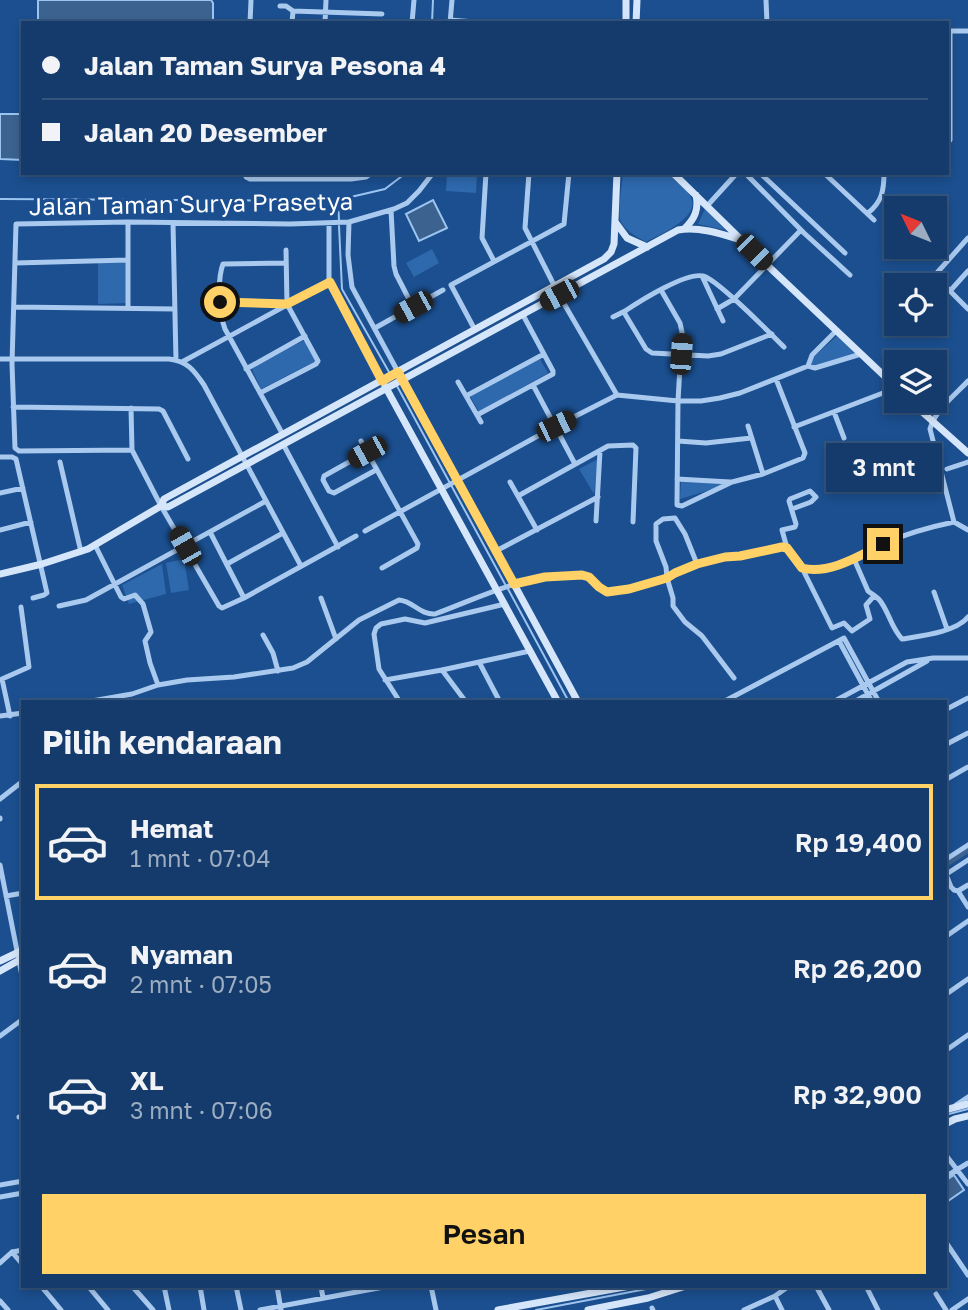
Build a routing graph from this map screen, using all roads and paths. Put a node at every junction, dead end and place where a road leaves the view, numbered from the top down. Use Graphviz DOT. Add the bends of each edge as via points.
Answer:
graph roads {
  1 [pos="251,0"];
  2 [pos="326,0"];
  3 [pos="414,0"];
  4 [pos="452,0"];
  5 [pos="626,0"];
  6 [pos="637,0"];
  7 [pos="766,0"];
  8 [pos="280,6"];
  9 [pos="293,11"];
  10 [pos="325,12"];
  11 [pos="364,13"];
  12 [pos="382,14"];
  13 [pos="250,21"];
  14 [pos="292,21"];
  15 [pos="325,21"];
  16 [pos="363,21"];
  17 [pos="412,21"];
  18 [pos="450,21"];
  19 [pos="626,21"];
  20 [pos="636,21"];
  21 [pos="767,21"];
  22 [pos="949,31"];
  23 [pos="968,31"];
  24 [pos="949,86"];
  25 [pos="949,141"];
  26 [pos="246,175"];
  27 [pos="431,175"];
  28 [pos="486,175"];
  29 [pos="529,175"];
  30 [pos="569,175"];
  31 [pos="617,175"];
  32 [pos="675,175"];
  33 [pos="735,175"];
  34 [pos="747,175"];
  35 [pos="762,175"];
  36 [pos="826,175"];
  37 [pos="884,175"];
  38 [pos="355,176"];
  39 [pos="695,194"];
  40 [pos="707,206"];
  41 [pos="391,211"];
  42 [pos="868,213"];
  43 [pos="874,220"];
  44 [pos="128,222"];
  45 [pos="173,223"];
  46 [pos="332,223"];
  47 [pos="347,223"];
  48 [pos="615,223"];
  49 [pos="684,229"];
  50 [pos="801,230"];
  51 [pos="968,238"];
  52 [pos="741,240"];
  53 [pos="531,242"];
  54 [pos="647,247"];
  55 [pos="286,250"];
  56 [pos="845,253"];
  57 [pos="128,260"];
  58 [pos="494,261"];
  59 [pos="15,262"];
  60 [pos="286,262"];
  61 [pos="767,265"];
  62 [pos="968,271"];
  63 [pos="938,273"];
  64 [pos="850,275"];
  65 [pos="702,276"];
  66 [pos="330,282"];
  67 [pos="555,287"];
  68 [pos="947,288"];
  69 [pos="443,290"];
  70 [pos="661,290"];
  71 [pos="950,291"];
  72 [pos="559,295"];
  73 [pos="734,299"];
  74 [pos="220,302"];
  75 [pos="287,304"];
  76 [pos="13,307"];
  77 [pos="128,307"];
  78 [pos="413,307"];
  79 [pos="175,309"];
  80 [pos="717,309"];
  81 [pos="968,309"];
  82 [pos="625,311"];
  83 [pos="523,315"];
  84 [pos="613,317"];
  85 [pos="723,321"];
  86 [pos="375,328"];
  87 [pos="475,330"];
  88 [pos="836,331"];
  89 [pos="772,334"];
  90 [pos="229,336"];
  91 [pos="305,336"];
  92 [pos="784,346"];
  93 [pos="544,354"];
  94 [pos="681,354"];
  95 [pos="861,354"];
  96 [pos="7,360"];
  97 [pos="179,361"];
  98 [pos="808,366"];
  99 [pos="246,369"];
  100 [pos="396,373"];
  101 [pos="884,376"];
  102 [pos="776,379"];
  103 [pos="384,380"];
  104 [pos="400,381"];
  105 [pos="968,381"];
  106 [pos="458,382"];
  107 [pos="533,386"];
  108 [pos="388,388"];
  109 [pos="260,393"];
  110 [pos="884,393"];
  111 [pos="467,396"];
  112 [pos="617,396"];
  113 [pos="678,401"];
  114 [pos="13,407"];
  115 [pos="131,408"];
  116 [pos="834,412"];
  117 [pos="923,413"];
  118 [pos="477,415"];
  119 [pos="932,421"];
  120 [pos="481,422"];
  121 [pos="556,426"];
  122 [pos="748,426"];
  123 [pos="794,427"];
  124 [pos="282,433"];
  125 [pos="751,438"];
  126 [pos="844,438"];
  127 [pos="361,441"];
  128 [pos="678,441"];
  129 [pos="283,444"];
  130 [pos="132,450"];
  131 [pos="600,451"];
  132 [pos="367,452"];
  133 [pos="968,453"];
  134 [pos="242,456"];
  135 [pos="0,457"];
  136 [pos="188,459"];
  137 [pos="60,461"];
  138 [pos="968,462"];
  139 [pos="247,464"];
  140 [pos="575,464"];
  141 [pos="947,469"];
  142 [pos="376,470"];
  143 [pos="763,474"];
  144 [pos="677,479"];
  145 [pos="455,481"];
  146 [pos="510,482"];
  147 [pos="732,482"];
  148 [pos="23,488"];
  149 [pos="442,488"];
  150 [pos="0,493"];
  151 [pos="518,496"];
  152 [pos="598,497"];
  153 [pos="266,501"];
  154 [pos="161,506"];
  155 [pos="792,509"];
  156 [pos="399,512"];
  157 [pos="596,521"];
  158 [pos="633,522"];
  159 [pos="954,522"];
  160 [pos="31,523"];
  161 [pos="0,530"];
  162 [pos="537,530"];
  163 [pos="968,530"];
  164 [pos="365,531"];
  165 [pos="210,533"];
  166 [pos="283,533"];
  167 [pos="356,536"];
  168 [pos="95,545"];
  169 [pos="185,546"];
  170 [pos="338,547"];
  171 [pos="787,548"];
  172 [pos="496,551"];
  173 [pos="81,552"];
  174 [pos="854,559"];
  175 [pos="42,564"];
  176 [pos="227,564"];
  177 [pos="697,564"];
  178 [pos="301,566"];
  179 [pos="382,568"];
  180 [pos="802,568"];
  181 [pos="0,574"];
  182 [pos="667,578"];
  183 [pos="116,584"];
  184 [pos="512,585"];
  185 [pos="499,590"];
  186 [pos="934,592"];
  187 [pos="874,596"];
  188 [pos="33,598"];
  189 [pos="244,598"];
  190 [pos="321,598"];
  191 [pos="505,604"];
  192 [pos="59,606"];
  193 [pos="21,607"];
  194 [pos="968,617"];
  195 [pos="947,629"];
  196 [pos="263,635"];
  197 [pos="336,639"];
  198 [pos="530,651"];
  199 [pos="933,658"];
  200 [pos="968,658"];
  201 [pos="478,662"];
  202 [pos="442,670"];
  203 [pos="278,671"];
  204 [pos="734,678"];
  205 [pos="385,680"];
  206 [pos="866,684"];
  207 [pos="158,685"];
  208 [pos="871,692"];
  209 [pos="846,695"];
  210 [pos="966,699"];
  211 [pos="98,700"];
  212 [pos="398,700"];
  213 [pos="464,700"];
  214 [pos="499,700"];
  215 [pos="557,700"];
  216 [pos="577,700"];
  217 [pos="727,700"];
  218 [pos="837,700"];
  219 [pos="850,700"];
  220 [pos="856,700"];
  221 [pos="872,700"];
  222 [pos="877,700"];
  223 [pos="947,709"];
  224 [pos="968,709"];
  225 [pos="21,713"];
  226 [pos="0,716"];
  227 [pos="10,716"];
  228 [pos="968,733"];
  229 [pos="947,745"];
  230 [pos="968,767"];
  231 [pos="947,779"];
  232 [pos="21,783"];
  233 [pos="0,799"];
  234 [pos="968,845"];
  235 [pos="947,859"];
  236 [pos="968,860"];
  237 [pos="0,865"];
  238 [pos="947,873"];
  239 [pos="947,878"];
  240 [pos="968,885"];
  241 [pos="958,891"];
  242 [pos="21,893"];
  243 [pos="6,896"];
  244 [pos="968,907"];
  245 [pos="968,921"];
  246 [pos="947,936"];
  247 [pos="20,955"];
  248 [pos="0,961"];
  249 [pos="0,971"];
  250 [pos="968,979"];
  251 [pos="947,994"];
  252 [pos="21,1020"];
  253 [pos="968,1035"];
  254 [pos="0,1036"];
  255 [pos="947,1050"];
  256 [pos="968,1097"];
  257 [pos="968,1104"];
  258 [pos="949,1108"];
  259 [pos="968,1116"];
  260 [pos="947,1123"];
  261 [pos="947,1157"];
  262 [pos="968,1163"];
  263 [pos="956,1169"];
  264 [pos="947,1176"];
  265 [pos="21,1181"];
  266 [pos="968,1184"];
  267 [pos="0,1185"];
  268 [pos="21,1193"];
  269 [pos="0,1197"];
  270 [pos="947,1244"];
  271 [pos="21,1250"];
  272 [pos="12,1252"];
  273 [pos="0,1263"];
  274 [pos="21,1263"];
  275 [pos="968,1275"];
  276 [pos="43,1288"];
  277 [pos="90,1288"];
  278 [pos="134,1288"];
  279 [pos="164,1288"];
  280 [pos="200,1288"];
  281 [pos="236,1288"];
  282 [pos="277,1288"];
  283 [pos="321,1288"];
  284 [pos="378,1288"];
  285 [pos="431,1288"];
  286 [pos="617,1288"];
  287 [pos="679,1288"];
  288 [pos="786,1288"];
  289 [pos="818,1288"];
  290 [pos="867,1288"];
  291 [pos="583,1293"];
  292 [pos="936,1294"];
  293 [pos="775,1296"];
  294 [pos="323,1298"];
  295 [pos="968,1299"];
  296 [pos="0,1301"];
  297 [pos="281,1308"];
  298 [pos="8,1310"];
  299 [pos="61,1310"];
  300 [pos="108,1310"];
  301 [pos="152,1310"];
  302 [pos="169,1310"];
  303 [pos="204,1310"];
  304 [pos="241,1310"];
  305 [pos="260,1310"];
  306 [pos="436,1310"];
  307 [pos="498,1310"];
  308 [pos="587,1310"];
  309 [pos="744,1310"];
  310 [pos="782,1310"];
  311 [pos="830,1310"];
  312 [pos="878,1310"];
  313 [pos="946,1310"];
  314 [pos="952,1310"];
  1 -- 13 [label="street"];
  2 -- 10 [label="street"];
  3 -- 17 [label="street"];
  4 -- 18 [label="street"];
  5 -- 19 [label="street"];
  6 -- 20 [label="street"];
  7 -- 21 [label="street"];
  8 -- 9 [label="street"];
  9 -- 10 [label="street"];
  9 -- 14 [label="street"];
  10 -- 11 [label="street"];
  10 -- 15 [label="street"];
  11 -- 12 [label="street"];
  11 -- 16 [label="street"];
  22 -- 23 [label="street"];
  24 -- 25 [label="street"];
  26 -- 38 [label="street" via="250,179"];
  27 -- 41 [label="street, Jalan Taman Surya Prasetya" via="407,203"];
  28 -- 58 [label="street" via="482,237"];
  29 -- 53 [label="street" via="525,228"];
  30 -- 53 [label="street" via="564,224"];
  31 -- 48 [label="street"];
  32 -- 39 [label="street"];
  33 -- 40 [label="street"];
  34 -- 50 [label="street"];
  35 -- 56 [label="street"];
  36 -- 42 [label="street"];
  37 -- 42 [label="street" via="880,201"];
  39 -- 40 [label="street"];
  39 -- 49 [label="street" via="696,212"];
  40 -- 52 [label="street"];
  41 -- 47 [label="street, Jalan Taman Surya Prasetya"];
  41 -- 78 [label="street" via="394,266"];
  42 -- 43 [label="street"];
  44 -- 45 [label="street, Jalan Taman Surya Prasetya"];
  44 -- 57 [label="street"];
  44 -- 59 [label="street, Jalan Taman Surya Prasetya" via="18,223"];
  45 -- 46 [label="street, Jalan Taman Surya Prasetya"];
  45 -- 79 [label="street"];
  46 -- 47 [label="street, Jalan Taman Surya Prasetya"];
  46 -- 66 [label="street"];
  47 -- 86 [label="street" via="350,281"];
  48 -- 54 [label="street" via="627,238"];
  48 -- 67 [label="street" via="609,255"];
  49 -- 52 [label="street"];
  49 -- 54 [label="street"];
  50 -- 61 [label="street"];
  50 -- 64 [label="street"];
  51 -- 63 [label="street"];
  52 -- 61 [label="street"];
  53 -- 58 [label="street"];
  53 -- 67 [label="street"];
  54 -- 72 [label="street"];
  55 -- 60 [label="street"];
  57 -- 59 [label="street"];
  57 -- 77 [label="street"];
  58 -- 87 [label="street" via="451,285"];
  59 -- 76 [label="street"];
  60 -- 74 [label="street" via="223,262"];
  60 -- 75 [label="street"];
  61 -- 73 [label="street"];
  61 -- 88 [label="street"];
  62 -- 71 [label="street"];
  65 -- 70 [label="street" via="689,276"];
  65 -- 73 [label="street"];
  65 -- 80 [label="street"];
  66 -- 75 [label="street"];
  66 -- 103 [label="street"];
  67 -- 87 [label="street"];
  68 -- 71 [label="street"];
  69 -- 78 [label="street"];
  70 -- 82 [label="street"];
  70 -- 94 [label="street" via="682,327"];
  71 -- 81 [label="street"];
  72 -- 83 [label="street"];
  72 -- 112 [label="street"];
  73 -- 80 [label="street"];
  73 -- 89 [label="street"];
  74 -- 75 [label="street"];
  74 -- 90 [label="street"];
  75 -- 90 [label="street"];
  75 -- 91 [label="street"];
  76 -- 77 [label="street"];
  76 -- 96 [label="street"];
  77 -- 79 [label="street"];
  78 -- 86 [label="street"];
  79 -- 97 [label="street"];
  80 -- 85 [label="street"];
  82 -- 84 [label="street"];
  82 -- 94 [label="street" via="649,352"];
  83 -- 93 [label="street"];
  83 -- 104 [label="street"];
  86 -- 100 [label="street"];
  87 -- 100 [label="street"];
  88 -- 95 [label="street"];
  88 -- 98 [label="street" via="812,355"];
  89 -- 92 [label="street"];
  89 -- 94 [label="street" via="721,354"];
  90 -- 97 [label="street"];
  90 -- 99 [label="street"];
  91 -- 99 [label="street"];
  91 -- 109 [label="street" via="318,364"];
  93 -- 107 [label="street" via="554,374"];
  93 -- 111 [label="street"];
  94 -- 113 [label="street"];
  95 -- 98 [label="street"];
  95 -- 101 [label="street"];
  96 -- 97 [label="street"];
  96 -- 114 [label="street"];
  97 -- 134 [label="street" via="194,370 204,385"];
  98 -- 102 [label="street"];
  99 -- 109 [label="street"];
  100 -- 103 [label="street"];
  100 -- 104 [label="street"];
  102 -- 113 [label="street" via="720,398"];
  102 -- 123 [label="street"];
  103 -- 108 [label="street"];
  103 -- 124 [label="street"];
  104 -- 108 [label="street"];
  104 -- 145 [label="street"];
  105 -- 119 [label="street"];
  106 -- 111 [label="street"];
  107 -- 118 [label="street"];
  107 -- 121 [label="street"];
  108 -- 129 [label="street"];
  108 -- 149 [label="street"];
  109 -- 124 [label="street"];
  110 -- 116 [label="street"];
  111 -- 118 [label="street"];
  112 -- 113 [label="street"];
  112 -- 121 [label="street"];
  113 -- 128 [label="street"];
  114 -- 115 [label="street"];
  114 -- 130 [label="street" via="14,444 19,451"];
  115 -- 130 [label="street"];
  115 -- 136 [label="street" via="163,411"];
  116 -- 123 [label="street"];
  116 -- 126 [label="street"];
  117 -- 119 [label="street"];
  118 -- 120 [label="street"];
  119 -- 133 [label="street"];
  119 -- 159 [label="street" via="931,435"];
  121 -- 140 [label="street"];
  121 -- 145 [label="street"];
  122 -- 125 [label="street"];
  123 -- 143 [label="street" via="803,458"];
  124 -- 134 [label="street"];
  125 -- 128 [label="street"];
  125 -- 143 [label="street"];
  127 -- 132 [label="street"];
  128 -- 144 [label="street"];
  129 -- 139 [label="street"];
  129 -- 170 [label="street"];
  130 -- 154 [label="street"];
  131 -- 140 [label="street"];
  131 -- 152 [label="street"];
  131 -- 158 [label="street" via="608,446 635,446"];
  132 -- 142 [label="street"];
  132 -- 142 [label="street" via="323,480 334,493"];
  134 -- 139 [label="street"];
  134 -- 154 [label="street" via="163,499"];
  135 -- 148 [label="street" via="16,459"];
  137 -- 173 [label="street"];
  138 -- 141 [label="street"];
  139 -- 153 [label="street"];
  139 -- 154 [label="street" via="168,507"];
  140 -- 151 [label="street"];
  142 -- 156 [label="street"];
  143 -- 147 [label="street"];
  144 -- 147 [label="street"];
  144 -- 147 [label="street" via="677,504 682,506"];
  145 -- 149 [label="street"];
  145 -- 172 [label="street"];
  146 -- 151 [label="street"];
  148 -- 150 [label="street"];
  148 -- 160 [label="street"];
  149 -- 156 [label="street"];
  149 -- 185 [label="street"];
  151 -- 162 [label="street"];
  152 -- 157 [label="street"];
  152 -- 162 [label="street"];
  153 -- 165 [label="street"];
  153 -- 166 [label="street"];
  154 -- 168 [label="street"];
  154 -- 169 [label="street"];
  155 -- 155 [label="street" via="790,499 810,491 815,495 813,501"];
  155 -- 171 [label="street" via="796,526 782,530"];
  156 -- 164 [label="street"];
  156 -- 179 [label="street" via="418,546"];
  159 -- 163 [label="street"];
  159 -- 174 [label="street" via="915,531"];
  160 -- 161 [label="street"];
  160 -- 175 [label="street"];
  162 -- 172 [label="street"];
  165 -- 169 [label="street"];
  165 -- 176 [label="street"];
  166 -- 176 [label="street"];
  166 -- 178 [label="street"];
  167 -- 170 [label="street"];
  168 -- 173 [label="street"];
  168 -- 183 [label="street"];
  169 -- 183 [label="street"];
  169 -- 189 [label="street" via="219,606 225,608"];
  170 -- 178 [label="street"];
  171 -- 177 [label="street"];
  171 -- 180 [label="street"];
  172 -- 184 [label="street"];
  173 -- 175 [label="street"];
  174 -- 180 [label="street" via="826,568"];
  174 -- 187 [label="street"];
  175 -- 181 [label="street"];
  175 -- 188 [label="street" via="47,593"];
  176 -- 189 [label="street"];
  177 -- 182 [label="street"];
  177 -- 182 [label="street" via="675,518 663,519 656,524 656,541"];
  178 -- 189 [label="street"];
  180 -- 187 [label="street" via="832,628 844,623 852,631 870,620 866,605"];
  182 -- 184 [label="street" via="607,592 582,575"];
  182 -- 204 [label="street" via="673,606"];
  183 -- 192 [label="street" via="86,600"];
  183 -- 207 [label="street" via="121,597 135,595 143,604 151,632 145,641"];
  184 -- 185 [label="street"];
  184 -- 216 [label="street"];
  185 -- 191 [label="street"];
  185 -- 197 [label="street" via="435,614 400,600 359,620"];
  186 -- 195 [label="street"];
  187 -- 195 [label="street" via="902,639"];
  190 -- 197 [label="street"];
  191 -- 198 [label="street"];
  191 -- 205 [label="street" via="425,622 405,619 378,626 374,632 377,661"];
  193 -- 227 [label="street" via="29,667 2,678"];
  194 -- 195 [label="street"];
  196 -- 203 [label="street"];
  197 -- 203 [label="street" via="307,662"];
  198 -- 201 [label="street"];
  198 -- 215 [label="street"];
  199 -- 200 [label="street"];
  199 -- 206 [label="street" via="907,662"];
  199 -- 208 [label="street"];
  201 -- 202 [label="street"];
  201 -- 214 [label="street"];
  202 -- 205 [label="street"];
  202 -- 213 [label="street"];
  203 -- 207 [label="street"];
  205 -- 212 [label="street"];
  206 -- 208 [label="street"];
  206 -- 209 [label="street"];
  206 -- 217 [label="street" via="839,640"];
  207 -- 211 [label="street"];
  208 -- 220 [label="street"];
  208 -- 221 [label="street"];
  208 -- 222 [label="street"];
  209 -- 218 [label="street"];
  209 -- 219 [label="street"];
  210 -- 223 [label="street"];
  210 -- 224 [label="street"];
  225 -- 227 [label="street"];
  226 -- 227 [label="street"];
  228 -- 229 [label="street"];
  230 -- 231 [label="street"];
  232 -- 233 [label="street"];
  234 -- 235 [label="street"];
  236 -- 238 [label="street"];
  237 -- 243 [label="street"];
  239 -- 241 [label="street"];
  240 -- 241 [label="street"];
  241 -- 244 [label="street"];
  242 -- 243 [label="street"];
  243 -- 247 [label="street"];
  245 -- 246 [label="street"];
  247 -- 248 [label="street"];
  247 -- 249 [label="street"];
  250 -- 251 [label="street"];
  252 -- 254 [label="street"];
  253 -- 255 [label="street"];
  256 -- 258 [label="street"];
  257 -- 258 [label="street"];
  259 -- 260 [label="street"];
  261 -- 263 [label="street"];
  262 -- 263 [label="street"];
  263 -- 264 [label="street"];
  263 -- 266 [label="street"];
  265 -- 267 [label="street"];
  268 -- 269 [label="street"];
  270 -- 275 [label="street"];
  271 -- 272 [label="street"];
  272 -- 273 [label="street"];
  272 -- 274 [label="street"];
  276 -- 299 [label="street"];
  277 -- 300 [label="street"];
  278 -- 301 [label="street"];
  279 -- 302 [label="street"];
  280 -- 303 [label="street"];
  281 -- 304 [label="street"];
  282 -- 297 [label="street"];
  283 -- 294 [label="street"];
  284 -- 294 [label="street"];
  285 -- 306 [label="street"];
  286 -- 291 [label="street"];
  287 -- 308 [label="street"];
  288 -- 293 [label="street"];
  289 -- 311 [label="street"];
  290 -- 312 [label="street"];
  291 -- 307 [label="street"];
  291 -- 308 [label="street"];
  292 -- 313 [label="street"];
  293 -- 309 [label="street"];
  293 -- 310 [label="street"];
  294 -- 297 [label="street"];
  295 -- 314 [label="street"];
  296 -- 298 [label="street"];
  297 -- 305 [label="street"];
}
